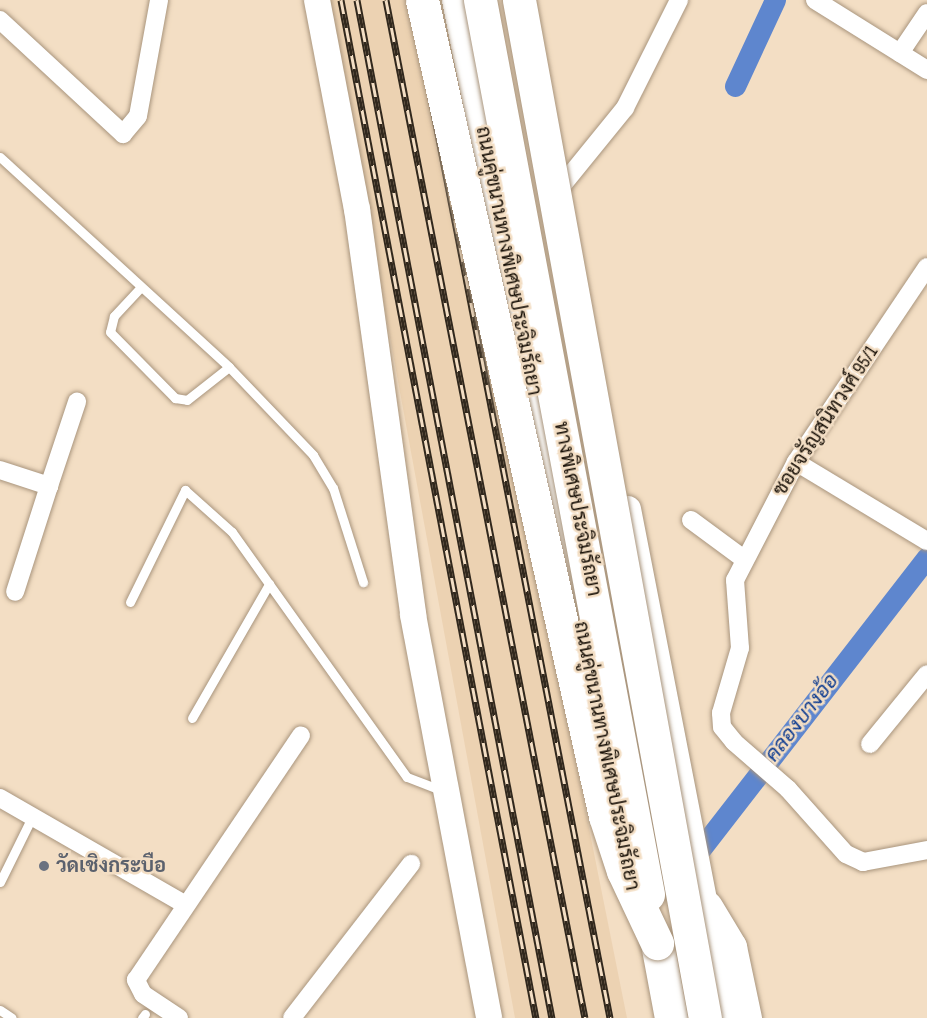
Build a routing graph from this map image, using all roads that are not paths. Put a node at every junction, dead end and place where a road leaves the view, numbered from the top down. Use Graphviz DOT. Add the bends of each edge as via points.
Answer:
graph roads {
  1 [pos="159,0"];
  2 [pos="317,0"];
  3 [pos="422,0"];
  4 [pos="455,0"];
  5 [pos="480,0"];
  6 [pos="519,0"];
  7 [pos="528,0"];
  8 [pos="679,0"];
  9 [pos="815,0"];
  10 [pos="927,13"];
  11 [pos="0,20"];
  12 [pos="900,52"];
  13 [pos="927,69"];
  14 [pos="0,157"];
  15 [pos="564,183"];
  16 [pos="925,275"];
  17 [pos="141,287"];
  18 [pos="229,367"];
  19 [pos="77,402"];
  20 [pos="796,462"];
  21 [pos="0,470"];
  22 [pos="49,486"];
  23 [pos="691,520"];
  24 [pos="924,539"];
  25 [pos="745,560"];
  26 [pos="363,582"];
  27 [pos="643,582"];
  28 [pos="269,584"];
  29 [pos="15,592"];
  30 [pos="576,599"];
  31 [pos="130,602"];
  32 [pos="927,674"];
  33 [pos="192,718"];
  34 [pos="301,735"];
  35 [pos="870,744"];
  36 [pos="446,792"];
  37 [pos="0,798"];
  38 [pos="32,817"];
  39 [pos="927,850"];
  40 [pos="411,864"];
  41 [pos="0,882"];
  42 [pos="703,894"];
  43 [pos="184,904"];
  44 [pos="657,942"];
  45 [pos="0,1010"];
  46 [pos="12,1018"];
  47 [pos="179,1018"];
  48 [pos="292,1018"];
  49 [pos="489,1018"];
  50 [pos="655,1018"];
  51 [pos="671,1018"];
  52 [pos="705,1018"];
  53 [pos="727,1018"];
  54 [pos="745,1018"];
  1 -- 11 [label="street" via="138,116 123,134"];
  2 -- 36 [label="main road" via="357,209 413,615"];
  3 -- 44 [label="highway, bridge" via="605,816 623,871"];
  4 -- 30 [label="main road, ถนนคู่ขนานทางพิเศษประจิมรัถยา"];
  5 -- 44 [label="highway, ทางพิเศษประจิมรัถยา, bridge"];
  6 -- 52 [label="highway, ทางพิเศษประจิมรัถยา, bridge"];
  7 -- 15 [label="main road"];
  8 -- 15 [label="street" via="625,108"];
  9 -- 12 [label="street"];
  10 -- 12 [label="street"];
  12 -- 13 [label="street"];
  14 -- 17 [label="lane"];
  15 -- 27 [label="main road"];
  16 -- 20 [label="street, ซอยจรัญสนิทวงศ์ 95/1"];
  17 -- 18 [label="lane"];
  17 -- 18 [label="lane" via="114,316 110,332 175,398 187,400"];
  18 -- 26 [label="lane" via="326,474"];
  19 -- 22 [label="street"];
  20 -- 24 [label="street"];
  20 -- 25 [label="street, ซอยจรัญสนิทวงศ์ 95/1"];
  21 -- 22 [label="street"];
  22 -- 29 [label="street"];
  23 -- 25 [label="street"];
  25 -- 39 [label="street, ซอยจรัญสนิทวงศ์ 95/1" via="735,580 740,648 726,688 722,727 788,789 846,854 863,862"];
  27 -- 30 [label="main road"];
  27 -- 42 [label="main road"];
  28 -- 31 [label="lane" via="232,532 185,490"];
  28 -- 33 [label="lane"];
  28 -- 36 [label="lane" via="407,777"];
  30 -- 50 [label="main road, ถนนคู่ขนานทางพิเศษประจิมรัถยา"];
  32 -- 35 [label="street"];
  34 -- 43 [label="street"];
  36 -- 49 [label="main road"];
  37 -- 38 [label="street"];
  38 -- 41 [label="lane"];
  38 -- 43 [label="street"];
  40 -- 48 [label="street"];
  42 -- 53 [label="main road"];
  42 -- 54 [label="highway" via="730,947"];
  43 -- 47 [label="street" via="136,980 143,994"];
  44 -- 51 [label="highway, ทางพิเศษประจิมรัถยา"];
  45 -- 46 [label="lane"];
}
